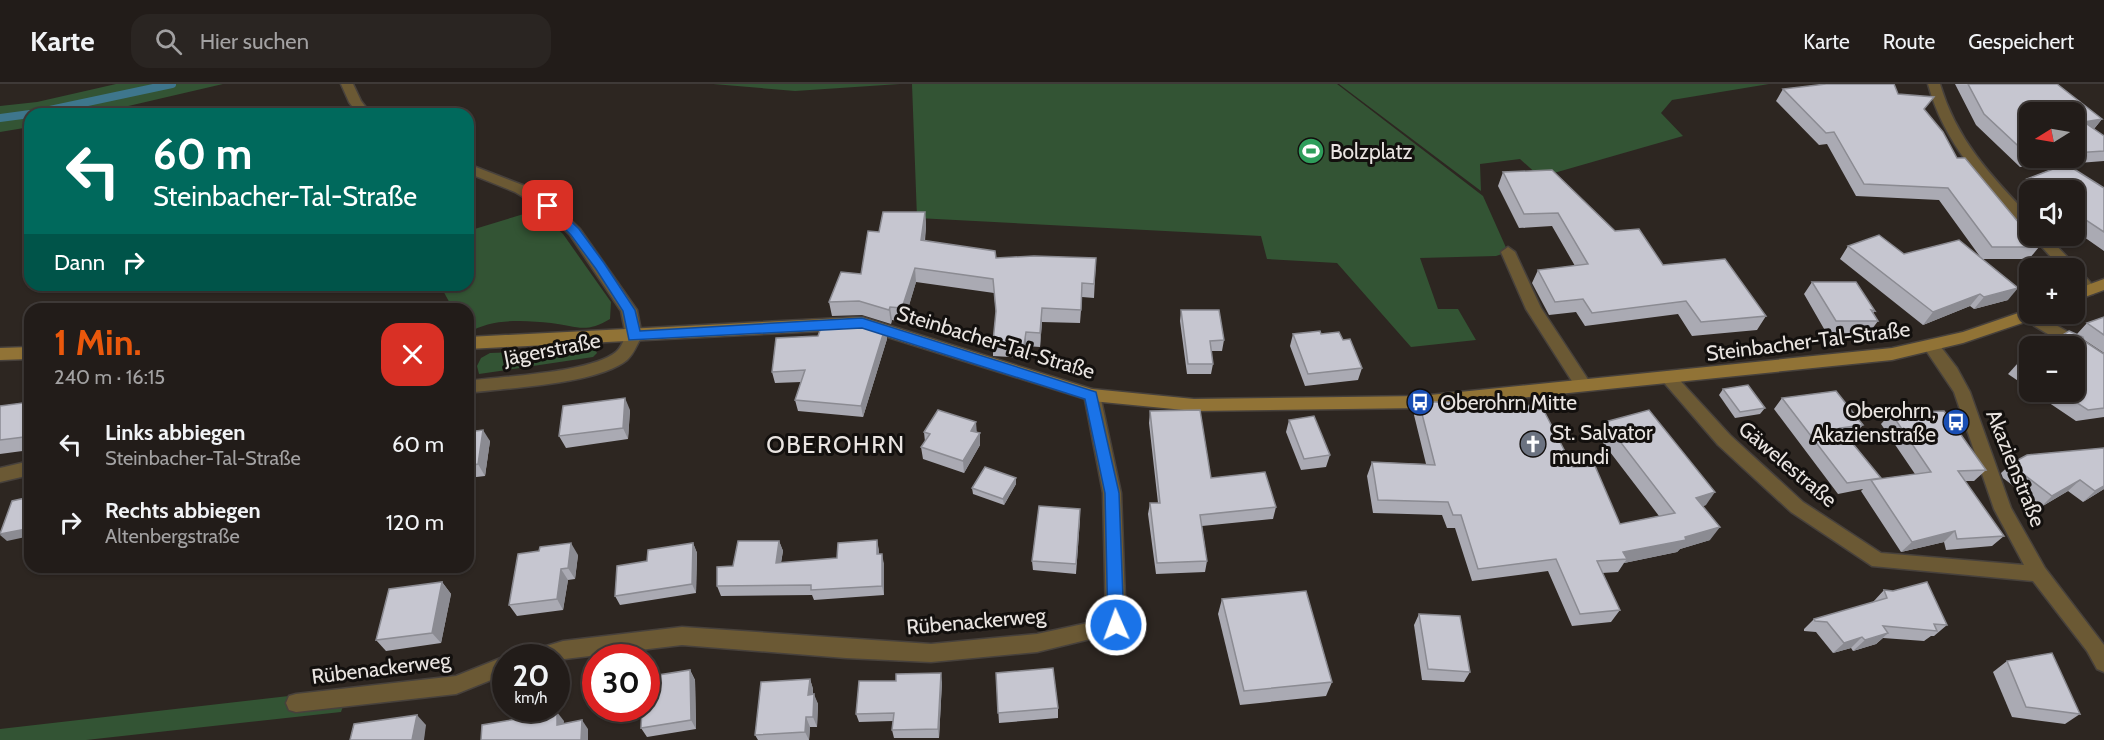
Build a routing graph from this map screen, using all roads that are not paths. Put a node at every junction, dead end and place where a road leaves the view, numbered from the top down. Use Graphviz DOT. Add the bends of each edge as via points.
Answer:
graph roads {
  1 [pos="347,84"];
  2 [pos="1934,84"];
  3 [pos="360,108"];
  4 [pos="474,170"];
  5 [pos="2019,213"];
  6 [pos="2048,246"];
  7 [pos="1508,252"];
  8 [pos="2059,258"];
  9 [pos="2104,284"];
  10 [pos="2085,291"];
  11 [pos="2019,318"];
  12 [pos="2046,324"];
  13 [pos="634,336"];
  14 [pos="474,343"];
  15 [pos="1931,346"];
  16 [pos="0,354"];
  17 [pos="24,354"];
  18 [pos="2104,365"];
  19 [pos="1668,378"];
  20 [pos="1583,385"];
  21 [pos="474,386"];
  22 [pos="1092,395"];
  23 [pos="24,469"];
  24 [pos="0,475"];
  25 [pos="2038,574"];
  26 [pos="570,649"];
  27 [pos="2104,663"];
  28 [pos="492,671"];
  29 [pos="296,703"];
  1 -- 3 [label="street"];
  2 -- 5 [label="street" via="1938,103 1958,144"];
  4 -- 13 [label="street" via="520,189 548,206 575,232 629,310"];
  6 -- 8 [label="street"];
  7 -- 20 [label="street" via="1534,309"];
  9 -- 10 [label="main road"];
  11 -- 15 [label="main road, Steinbacher-Tal-Straße"];
  12 -- 18 [label="street"];
  13 -- 14 [label="main road, Steinbacher-Tal-Straße"];
  13 -- 21 [label="street, Jägerstraße" via="621,356 606,364"];
  13 -- 22 [label="main road, Steinbacher-Tal-Straße" via="862,323"];
  15 -- 19 [label="main road, Steinbacher-Tal-Straße" via="1892,354"];
  15 -- 25 [label="street, Akazienstraße" via="1962,392 2003,509"];
  16 -- 17 [label="main road"];
  19 -- 20 [label="main road, Steinbacher-Tal-Straße"];
  19 -- 25 [label="street, Gäwelestraße" via="1724,440 1797,507 1878,561"];
  20 -- 22 [label="main road, Steinbacher-Tal-Straße" via="1420,402 1194,405"];
  22 -- 26 [label="street, Rübenackerweg" via="1112,493 1116,625 1037,643 931,653 682,636"];
  23 -- 24 [label="street"];
  25 -- 27 [label="street, Akazienstraße"];
  28 -- 29 [label="street, Rübenackerweg" via="456,685"];
}
